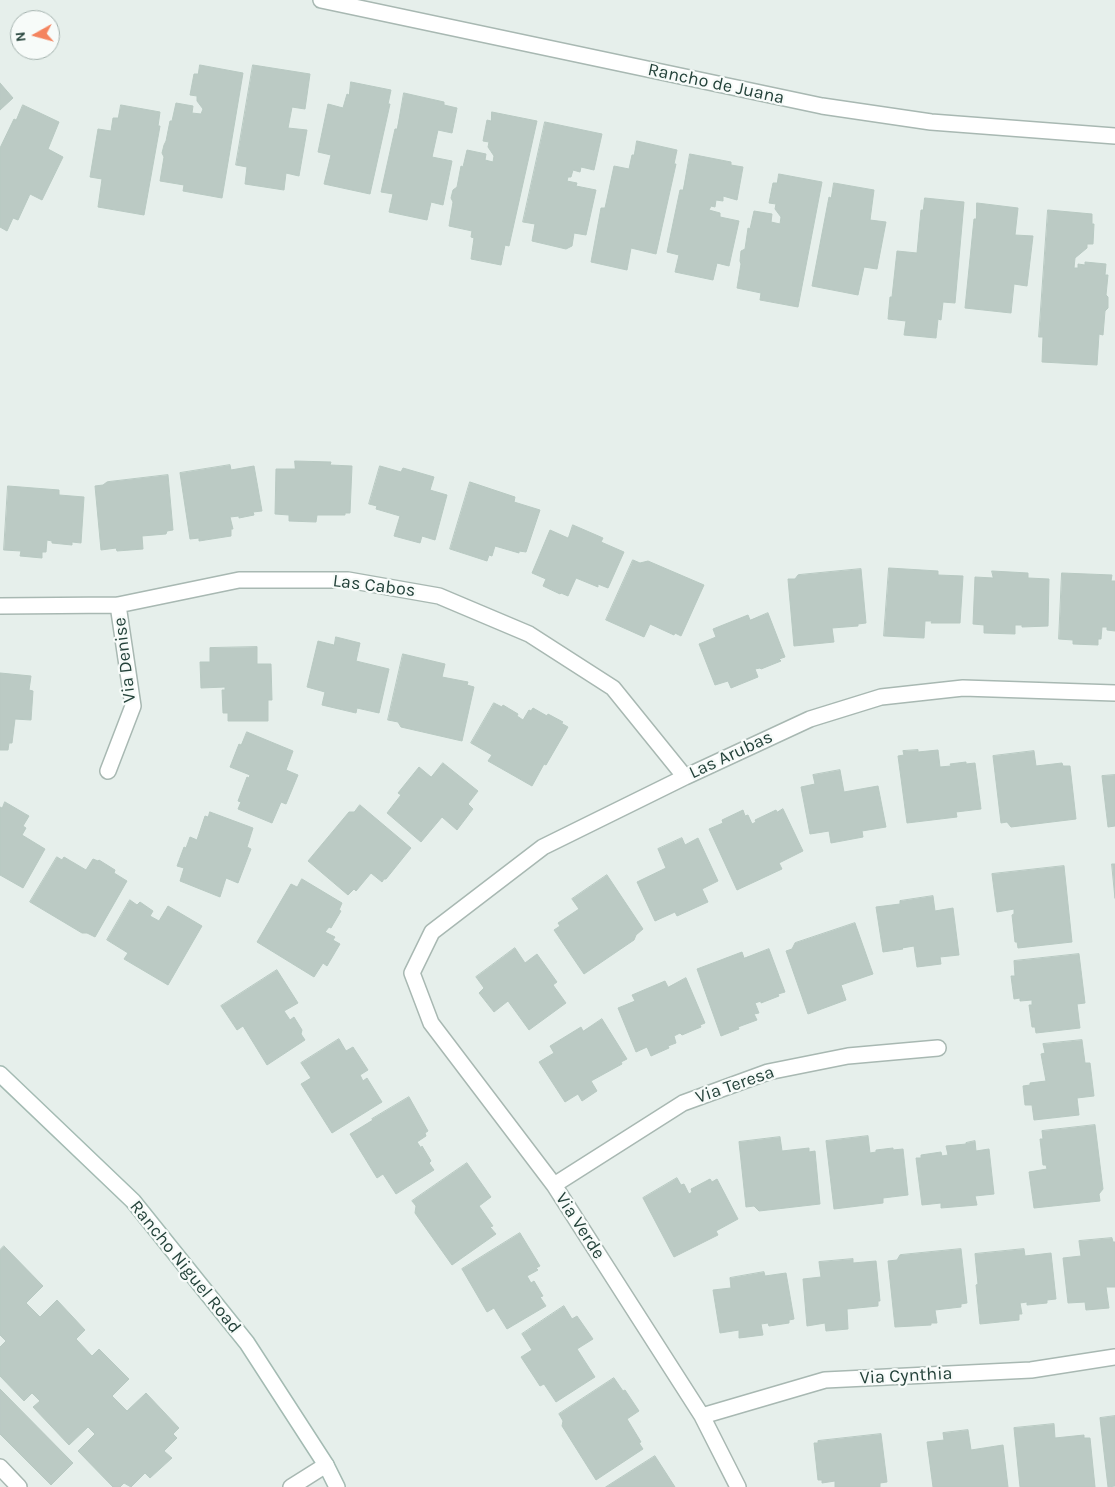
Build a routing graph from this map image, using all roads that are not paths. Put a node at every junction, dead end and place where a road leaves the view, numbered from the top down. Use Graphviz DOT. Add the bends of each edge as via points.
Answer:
graph roads {
  1 [pos="321,0"];
  2 [pos="1115,136"];
  3 [pos="118,605"];
  4 [pos="0,606"];
  5 [pos="1115,693"];
  6 [pos="108,771"];
  7 [pos="684,777"];
  8 [pos="412,973"];
  9 [pos="938,1048"];
  10 [pos="0,1074"];
  11 [pos="554,1184"];
  12 [pos="1115,1357"];
  13 [pos="702,1416"];
  14 [pos="326,1465"];
  15 [pos="0,1467"];
  16 [pos="19,1487"];
  17 [pos="290,1487"];
  18 [pos="336,1487"];
  19 [pos="738,1487"];
  1 -- 2 [label="street, Rancho de Juana" via="822,106 932,122"];
  3 -- 4 [label="street, Las Cabos"];
  3 -- 6 [label="street, Via Denise" via="133,706"];
  3 -- 7 [label="street, Las Cabos" via="239,580 348,580 439,596 529,634 613,688"];
  5 -- 7 [label="street, Las Arubas" via="964,688 881,697 810,718"];
  7 -- 8 [label="street, Las Arubas" via="543,847 432,932"];
  8 -- 11 [label="street, Via Verde" via="431,1023"];
  9 -- 11 [label="street, Via Teresa" via="848,1056 768,1072 683,1103"];
  10 -- 14 [label="street, Rancho Niguel Road" via="133,1201 247,1343"];
  11 -- 13 [label="street, Via Verde"];
  12 -- 13 [label="street, Via Cynthia" via="1031,1370 825,1380"];
  13 -- 19 [label="street, Via Verde"];
  14 -- 17 [label="street"];
  14 -- 18 [label="street, Rancho Niguel Road"];
  15 -- 16 [label="street"];
}
